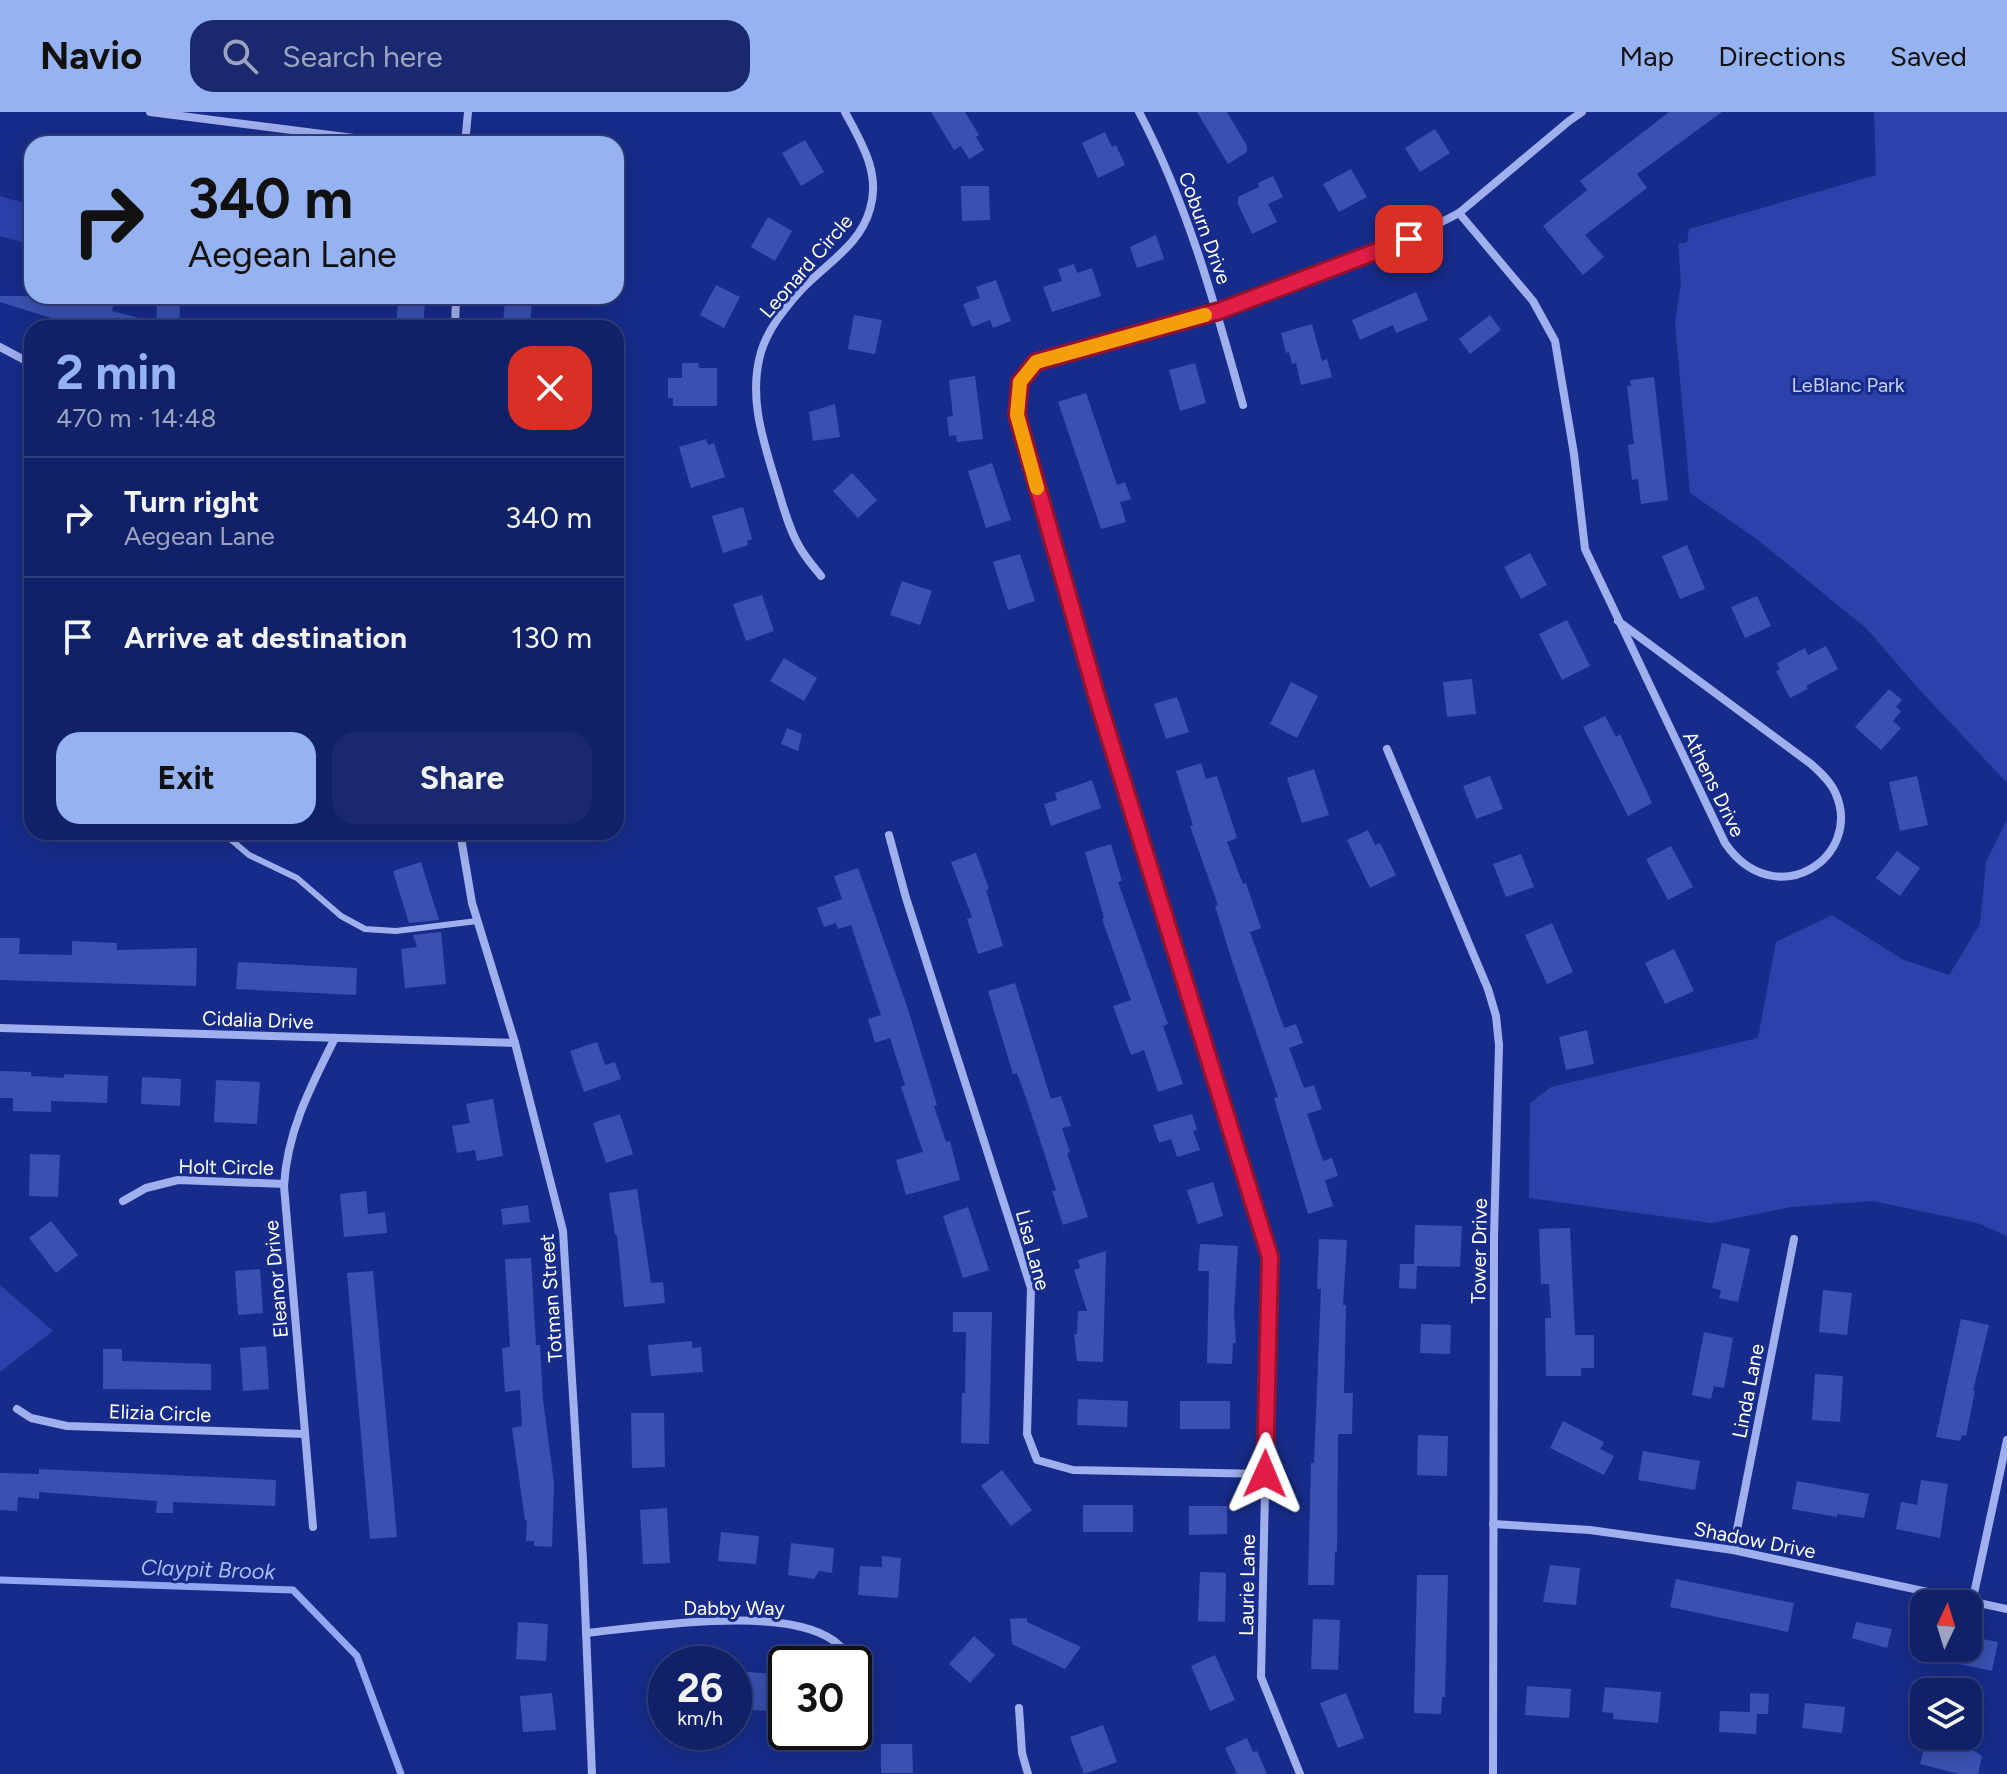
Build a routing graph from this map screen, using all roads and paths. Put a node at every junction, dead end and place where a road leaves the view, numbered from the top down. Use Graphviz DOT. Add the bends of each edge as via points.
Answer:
graph roads {
  1 [pos="150,112"];
  2 [pos="468,112"];
  3 [pos="845,112"];
  4 [pos="1139,112"];
  5 [pos="1561,112"];
  6 [pos="1582,112"];
  7 [pos="1569,121"];
  8 [pos="338,136"];
  9 [pos="466,136"];
  10 [pos="1459,213"];
  11 [pos="1217,311"];
  12 [pos="0,347"];
  13 [pos="24,360"];
  14 [pos="1243,405"];
  15 [pos="821,576"];
  16 [pos="1618,621"];
  17 [pos="1387,749"];
  18 [pos="889,835"];
  19 [pos="231,840"];
  20 [pos="462,840"];
  21 [pos="477,921"];
  22 [pos="0,1028"];
  23 [pos="335,1038"];
  24 [pos="515,1043"];
  25 [pos="284,1184"];
  26 [pos="123,1201"];
  27 [pos="1794,1239"];
  28 [pos="17,1409"];
  29 [pos="305,1434"];
  30 [pos="2007,1440"];
  31 [pos="1265,1474"];
  32 [pos="1493,1524"];
  33 [pos="313,1527"];
  34 [pos="1733,1550"];
  35 [pos="1913,1590"];
  36 [pos="1975,1590"];
  37 [pos="1982,1605"];
  38 [pos="2007,1609"];
  39 [pos="586,1633"];
  40 [pos="840,1646"];
  41 [pos="1019,1708"];
  42 [pos="592,1774"];
  43 [pos="1028,1774"];
  44 [pos="1300,1774"];
  45 [pos="1493,1774"];
  1 -- 8 [label="street"];
  2 -- 9 [label="street"];
  3 -- 15 [label="street, Leonard Circle" via="872,173 870,211 859,235 778,318 761,351 756,391 761,431 788,521"];
  4 -- 11 [label="street, Coburn Drive" via="1203,262"];
  5 -- 7 [label="street"];
  6 -- 7 [label="street"];
  7 -- 10 [label="street"];
  10 -- 11 [label="street" via="1409,239"];
  10 -- 16 [label="street, Athens Drive" via="1533,301 1555,341 1585,549"];
  11 -- 14 [label="street, Coburn Drive"];
  11 -- 31 [label="street, Laurie Lane" via="1036,362 1020,382 1017,415 1098,701 1270,1257"];
  12 -- 13 [label="street"];
  16 -- 16 [label="street, Athens Drive" via="1825,777 1840,811 1839,830 1821,862 1787,878 1768,877 1735,859"];
  17 -- 32 [label="street, Tower Drive" via="1496,1016"];
  18 -- 31 [label="street, Lisa Lane" via="1031,1288 1027,1434 1037,1460 1073,1470"];
  19 -- 21 [label="lane" via="249,855 297,878 365,929 396,931"];
  20 -- 21 [label="street, Totman Street"];
  21 -- 24 [label="street, Totman Street"];
  22 -- 23 [label="street, Cidalia Drive"];
  23 -- 24 [label="street, Cidalia Drive"];
  23 -- 25 [label="street, Eleanor Drive" via="301,1104 285,1157"];
  24 -- 39 [label="street, Totman Street" via="563,1231"];
  25 -- 26 [label="street, Holt Circle" via="178,1180"];
  25 -- 29 [label="street, Eleanor Drive"];
  27 -- 34 [label="street, Linda Lane"];
  28 -- 29 [label="street, Elizia Circle" via="31,1418 67,1426"];
  29 -- 33 [label="street, Eleanor Drive"];
  30 -- 36 [label="street"];
  31 -- 44 [label="street, Laurie Lane" via="1261,1677"];
  32 -- 34 [label="street, Shadow Drive" via="1590,1530"];
  32 -- 45 [label="street, Tower Drive"];
  34 -- 35 [label="street, Shadow Drive"];
  37 -- 38 [label="street, Shadow Drive"];
  39 -- 40 [label="street, Dabby Way" via="759,1621 800,1624"];
  39 -- 42 [label="street, Totman Street"];
  41 -- 43 [label="street"];
}
